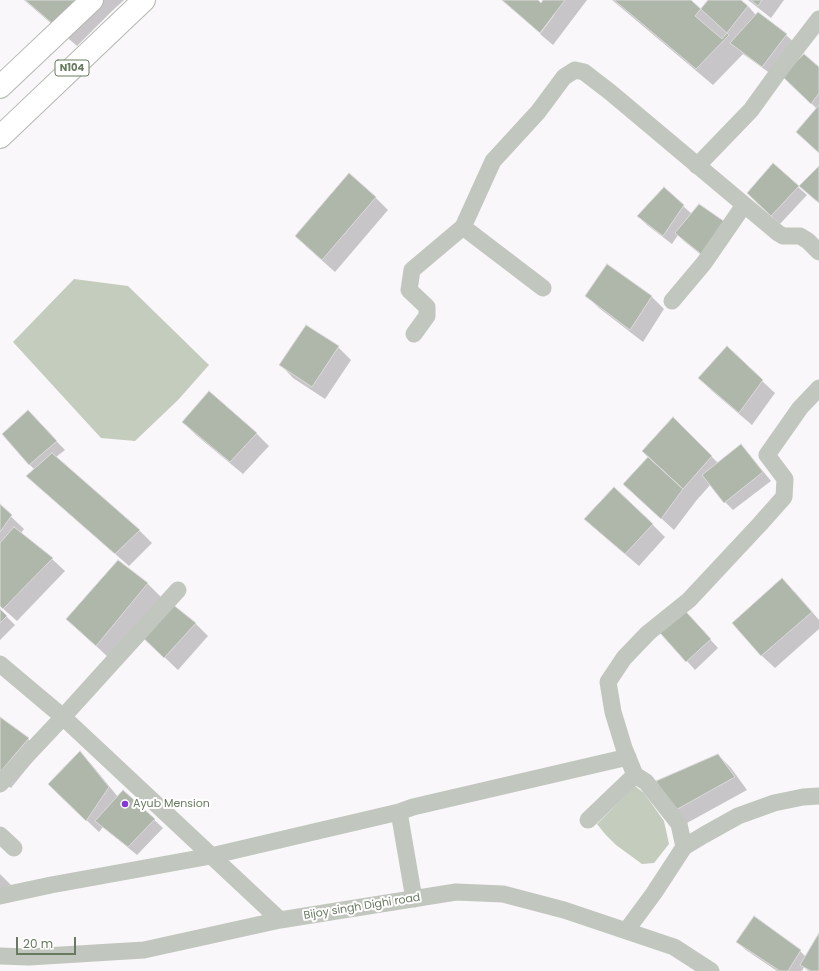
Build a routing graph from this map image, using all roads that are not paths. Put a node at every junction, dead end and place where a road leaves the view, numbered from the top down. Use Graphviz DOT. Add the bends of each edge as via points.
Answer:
graph roads {
  1 [pos="92,0"];
  2 [pos="144,0"];
  3 [pos="819,19"];
  4 [pos="0,87"];
  5 [pos="0,137"];
  6 [pos="697,166"];
  7 [pos="744,205"];
  8 [pos="463,227"];
  9 [pos="819,252"];
  10 [pos="543,288"];
  11 [pos="672,301"];
  12 [pos="414,334"];
  13 [pos="819,388"];
  14 [pos="178,590"];
  15 [pos="0,664"];
  16 [pos="63,717"];
  17 [pos="628,757"];
  18 [pos="635,775"];
  19 [pos="0,784"];
  20 [pos="819,796"];
  21 [pos="399,812"];
  22 [pos="588,820"];
  23 [pos="0,835"];
  24 [pos="684,847"];
  25 [pos="14,848"];
  26 [pos="211,856"];
  27 [pos="0,896"];
  28 [pos="414,899"];
  29 [pos="280,920"];
  30 [pos="626,931"];
  31 [pos="0,956"];
  32 [pos="711,971"];
  1 -- 4 [label="highway"];
  2 -- 5 [label="highway, N104"];
  3 -- 6 [label="street" via="751,110"];
  6 -- 7 [label="street"];
  6 -- 8 [label="street" via="610,92 584,72 575,70 564,77 538,112 494,161"];
  7 -- 9 [label="street" via="778,233 783,236 800,236"];
  7 -- 11 [label="street" via="704,263"];
  8 -- 10 [label="street"];
  8 -- 12 [label="street" via="412,270 409,290 427,307 427,316"];
  13 -- 17 [label="street" via="800,408 767,455 785,480 784,497 689,600 648,633 624,658 608,682 613,712"];
  14 -- 16 [label="street"];
  15 -- 16 [label="street"];
  16 -- 19 [label="street"];
  16 -- 26 [label="street"];
  17 -- 18 [label="street"];
  17 -- 21 [label="street"];
  18 -- 22 [label="street"];
  18 -- 24 [label="street" via="646,782 679,824"];
  20 -- 24 [label="street" via="774,803 738,816"];
  21 -- 26 [label="street"];
  21 -- 28 [label="street"];
  23 -- 25 [label="street"];
  24 -- 30 [label="street"];
  26 -- 27 [label="street"];
  26 -- 29 [label="street"];
  28 -- 29 [label="street, Bijoy singh Dighi road"];
  28 -- 30 [label="street, Bijoy singh Dighi road" via="456,892 503,894 564,910"];
  29 -- 31 [label="street, Bijoy singh Dighi road" via="144,950 29,957"];
  30 -- 32 [label="street, Bijoy singh Dighi road" via="674,947"];
}
